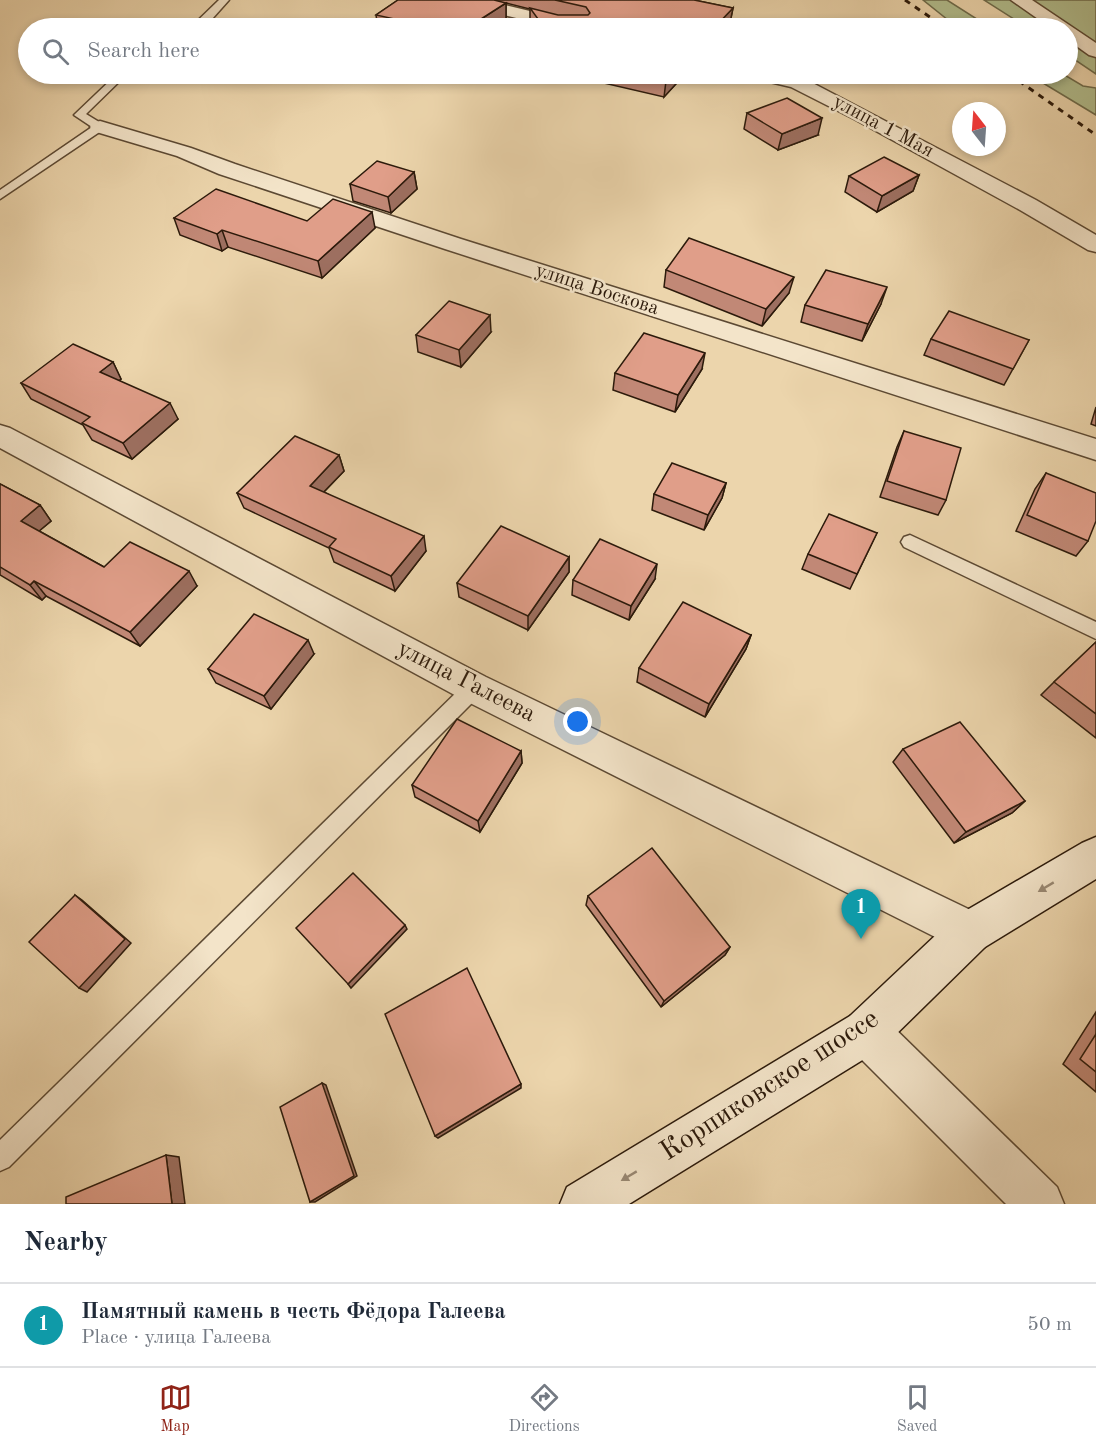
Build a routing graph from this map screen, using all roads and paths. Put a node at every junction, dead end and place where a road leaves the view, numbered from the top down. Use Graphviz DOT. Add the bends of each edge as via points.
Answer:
graph roads {
  1 [pos="224,0"];
  2 [pos="463,0"];
  3 [pos="1020,0"];
  4 [pos="208,18"];
  5 [pos="537,18"];
  6 [pos="1047,18"];
  7 [pos="1078,39"];
  8 [pos="1096,51"];
  9 [pos="112,84"];
  10 [pos="800,84"];
  11 [pos="100,126"];
  12 [pos="0,195"];
  13 [pos="1096,245"];
  14 [pos="0,435"];
  15 [pos="1096,450"];
  16 [pos="910,542"];
  17 [pos="1096,631"];
  18 [pos="474,688"];
  19 [pos="1096,857"];
  20 [pos="970,932"];
  21 [pos="866,1032"];
  22 [pos="0,1158"];
  23 [pos="584,1204"];
  24 [pos="1040,1204"];
  1 -- 4 [label="lane"];
  2 -- 5 [label="street"];
  3 -- 6 [label="street"];
  7 -- 8 [label="street"];
  9 -- 11 [label="lane" via="79,115"];
  10 -- 13 [label="street, улица 1 Мая"];
  11 -- 12 [label="lane"];
  11 -- 15 [label="street, улица Воскова" via="453,244"];
  14 -- 18 [label="street, улица Галеева"];
  16 -- 17 [label="lane"];
  18 -- 20 [label="street, улица Галеева"];
  18 -- 22 [label="lane"];
  19 -- 20 [label="street, Корпиковское шоссе, one-way"];
  20 -- 21 [label="street, Корпиковское шоссе"];
  21 -- 23 [label="street, Корпиковское шоссе, one-way"];
  21 -- 24 [label="street"];
}
